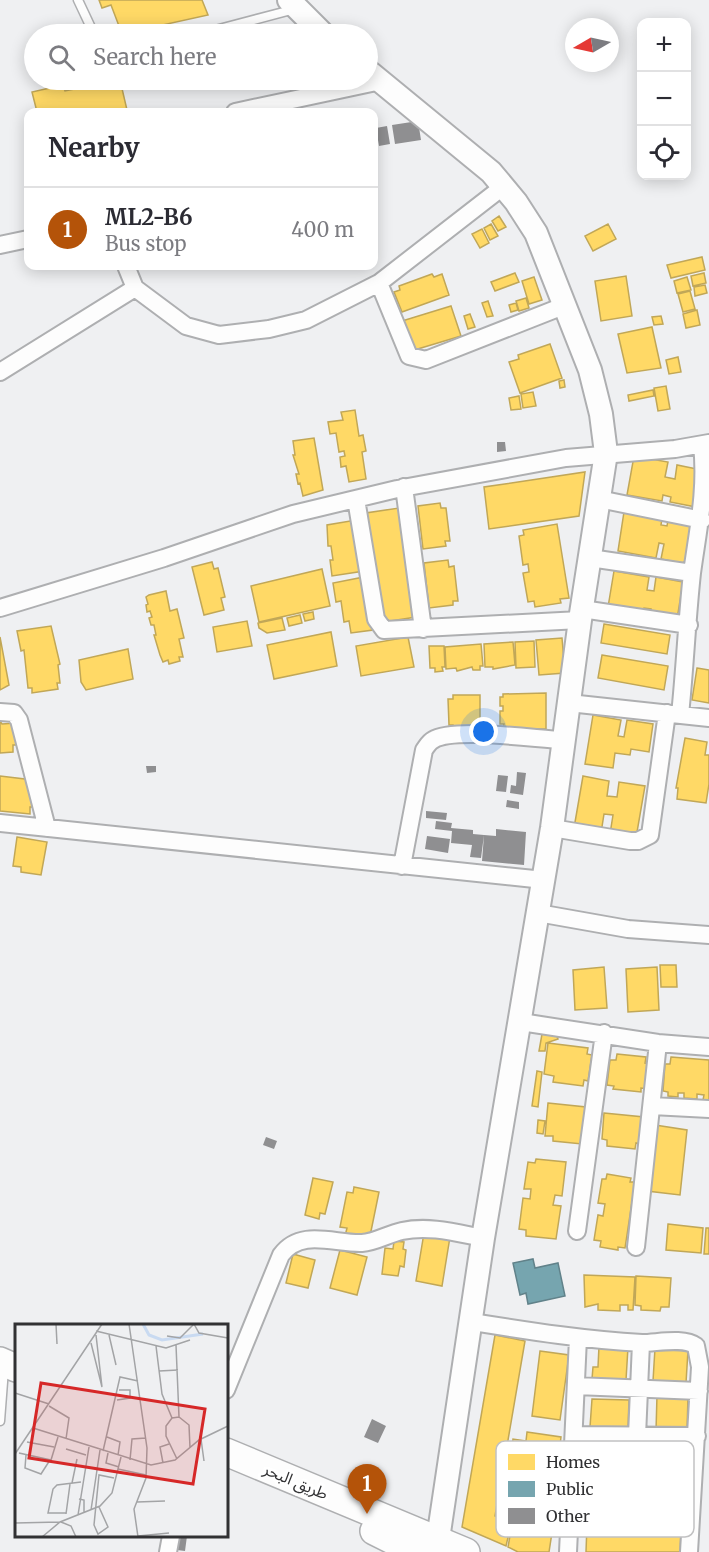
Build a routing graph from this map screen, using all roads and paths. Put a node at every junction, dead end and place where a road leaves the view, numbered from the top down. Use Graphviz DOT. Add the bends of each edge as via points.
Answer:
graph roads {
  1 [pos="78,0"];
  2 [pos="292,4"];
  3 [pos="89,24"];
  4 [pos="231,24"];
  5 [pos="313,24"];
  6 [pos="378,79"];
  7 [pos="320,90"];
  8 [pos="250,108"];
  9 [pos="504,186"];
  10 [pos="24,240"];
  11 [pos="0,245"];
  12 [pos="128,270"];
  13 [pos="379,283"];
  14 [pos="135,288"];
  15 [pos="566,305"];
  16 [pos="0,372"];
  17 [pos="705,444"];
  18 [pos="606,453"];
  19 [pos="404,487"];
  20 [pos="599,498"];
  21 [pos="356,499"];
  22 [pos="702,520"];
  23 [pos="590,558"];
  24 [pos="692,573"];
  25 [pos="0,608"];
  26 [pos="581,614"];
  27 [pos="689,625"];
  28 [pos="423,629"];
  29 [pos="569,703"];
  30 [pos="0,712"];
  31 [pos="673,714"];
  32 [pos="709,718"];
  33 [pos="563,740"];
  34 [pos="0,823"];
  35 [pos="47,828"];
  36 [pos="552,828"];
  37 [pos="402,866"];
  38 [pos="544,880"];
  39 [pos="538,913"];
  40 [pos="709,935"];
  41 [pos="521,1022"];
  42 [pos="604,1033"];
  43 [pos="658,1042"];
  44 [pos="709,1047"];
  45 [pos="652,1106"];
  46 [pos="709,1109"];
  47 [pos="577,1231"];
  48 [pos="483,1238"];
  49 [pos="636,1246"];
  50 [pos="472,1322"];
  51 [pos="578,1338"];
  52 [pos="641,1343"];
  53 [pos="8,1358"];
  54 [pos="704,1361"];
  55 [pos="228,1385"];
  56 [pos="576,1386"];
  57 [pos="640,1389"];
  58 [pos="699,1391"];
  59 [pos="0,1421"];
  60 [pos="574,1435"];
  61 [pos="637,1436"];
  62 [pos="697,1436"];
  63 [pos="574,1441"];
  64 [pos="228,1453"];
  65 [pos="228,1465"];
  66 [pos="694,1473"];
  67 [pos="171,1537"];
  68 [pos="569,1537"];
  69 [pos="690,1537"];
  70 [pos="429,1548"];
  71 [pos="168,1552"];
  72 [pos="466,1552"];
  73 [pos="568,1552"];
  74 [pos="689,1552"];
  1 -- 3 [label="lane"];
  2 -- 4 [label="lane"];
  2 -- 5 [label="main road"];
  6 -- 9 [label="main road"];
  7 -- 8 [label="street"];
  9 -- 13 [label="street"];
  9 -- 15 [label="main road" via="536,233"];
  10 -- 11 [label="street"];
  12 -- 14 [label="street"];
  13 -- 14 [label="street" via="306,320 219,335 186,326"];
  13 -- 15 [label="street" via="409,356 416,360 426,360"];
  14 -- 16 [label="street"];
  15 -- 18 [label="main road" via="590,370"];
  17 -- 18 [label="street"];
  17 -- 22 [label="street"];
  18 -- 19 [label="street"];
  18 -- 20 [label="main road"];
  19 -- 21 [label="street"];
  19 -- 28 [label="street"];
  20 -- 22 [label="street"];
  20 -- 23 [label="main road"];
  21 -- 25 [label="street" via="293,514"];
  21 -- 28 [label="street" via="376,620 384,630"];
  22 -- 24 [label="street"];
  23 -- 24 [label="street"];
  23 -- 26 [label="main road"];
  24 -- 27 [label="street"];
  26 -- 27 [label="street"];
  26 -- 28 [label="street"];
  26 -- 29 [label="main road"];
  27 -- 31 [label="street"];
  29 -- 31 [label="street"];
  29 -- 33 [label="main road"];
  30 -- 35 [label="street" via="14,713 19,720"];
  31 -- 32 [label="street"];
  31 -- 36 [label="street" via="650,835 630,841"];
  33 -- 36 [label="main road"];
  33 -- 37 [label="street" via="479,735 434,739 424,750"];
  34 -- 35 [label="street"];
  35 -- 37 [label="street"];
  36 -- 38 [label="main road"];
  37 -- 38 [label="street"];
  38 -- 39 [label="main road"];
  39 -- 40 [label="street" via="628,929"];
  39 -- 41 [label="main road"];
  41 -- 42 [label="street"];
  41 -- 48 [label="main road"];
  42 -- 43 [label="street"];
  42 -- 47 [label="street"];
  43 -- 44 [label="street"];
  43 -- 45 [label="street"];
  45 -- 46 [label="street"];
  45 -- 49 [label="street"];
  48 -- 50 [label="main road"];
  48 -- 55 [label="street" via="415,1229 367,1242 313,1239 294,1243 281,1255"];
  50 -- 51 [label="street"];
  50 -- 70 [label="main road"];
  51 -- 52 [label="street"];
  51 -- 56 [label="street"];
  52 -- 54 [label="street" via="693,1344"];
  52 -- 57 [label="street"];
  53 -- 59 [label="lane"];
  54 -- 58 [label="street"];
  56 -- 57 [label="street"];
  56 -- 60 [label="street"];
  57 -- 58 [label="street"];
  57 -- 61 [label="street"];
  58 -- 62 [label="street"];
  60 -- 61 [label="street"];
  60 -- 63 [label="street"];
  61 -- 62 [label="street"];
  62 -- 66 [label="street"];
  64 -- 70 [label="highway, طريق البحر"];
  65 -- 70 [label="highway, طريق البحر"];
  67 -- 71 [label="street"];
  68 -- 73 [label="street"];
  69 -- 74 [label="street"];
  70 -- 72 [label="highway, طريق البحر"];
}
